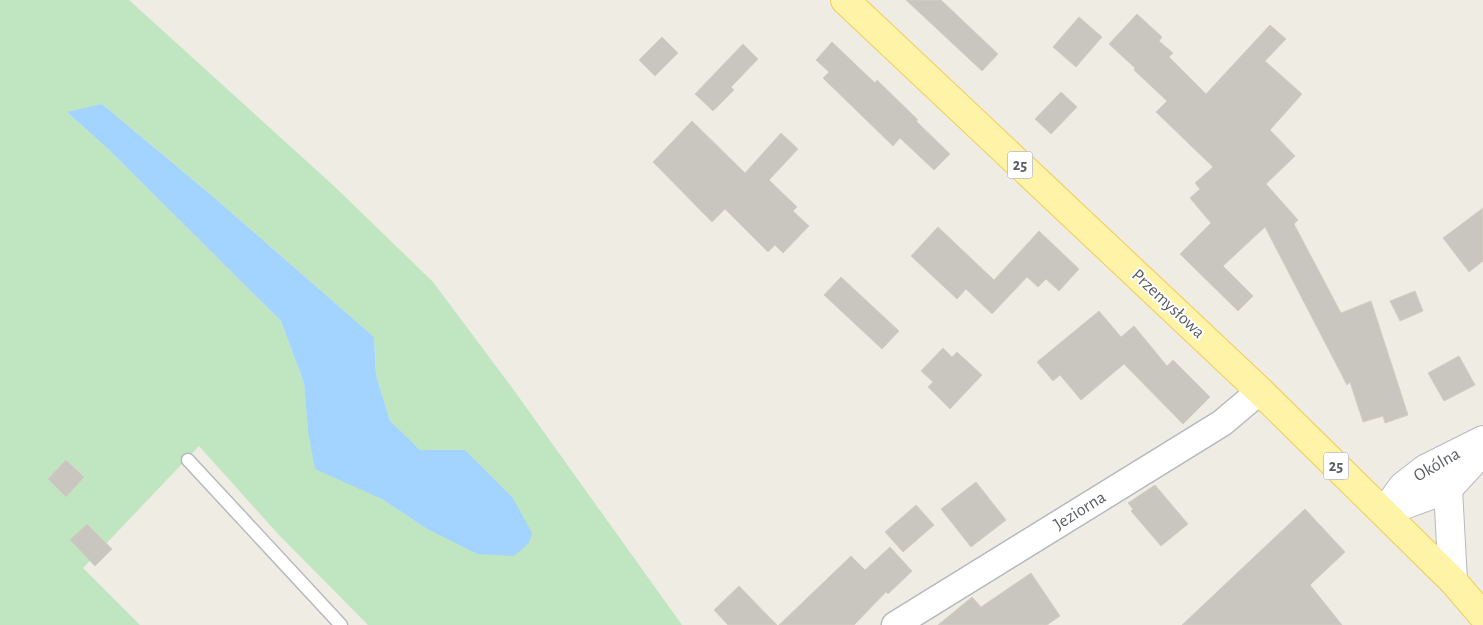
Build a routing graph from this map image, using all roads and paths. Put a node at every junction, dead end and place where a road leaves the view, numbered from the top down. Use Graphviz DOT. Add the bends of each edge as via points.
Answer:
graph roads {
  1 [pos="845,0"];
  2 [pos="1260,391"];
  3 [pos="1483,440"];
  4 [pos="1483,451"];
  5 [pos="188,460"];
  6 [pos="1448,489"];
  7 [pos="1384,512"];
  8 [pos="1453,581"];
  9 [pos="1483,616"];
  10 [pos="341,625"];
  11 [pos="895,625"];
  1 -- 2 [label="main road, Przemysłowa / 25"];
  2 -- 7 [label="main road, Przemysłowa / 25"];
  2 -- 11 [label="street, Jeziorna" via="1222,422"];
  3 -- 7 [label="street, Okólna" via="1425,469 1403,486"];
  4 -- 6 [label="street, Okólna"];
  5 -- 10 [label="lane"];
  6 -- 7 [label="street, Okólna"];
  6 -- 8 [label="street, Okólna"];
  7 -- 8 [label="main road, Przemysłowa / 25"];
  8 -- 9 [label="main road, Przemysłowa / 25"];
}
